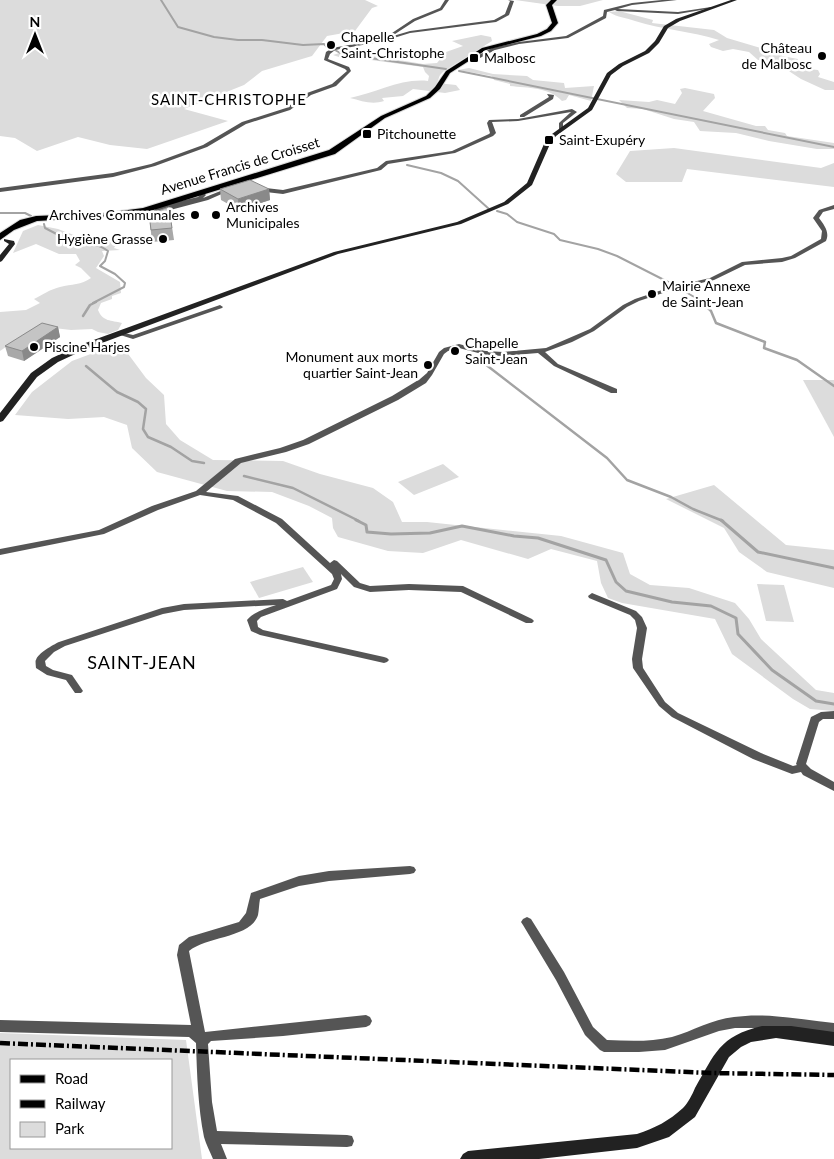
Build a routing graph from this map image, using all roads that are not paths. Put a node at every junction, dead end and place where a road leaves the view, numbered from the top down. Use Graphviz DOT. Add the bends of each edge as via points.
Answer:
graph roads {
  1 [pos="448,0"];
  2 [pos="510,0"];
  3 [pos="554,0"];
  4 [pos="675,0"];
  5 [pos="735,0"];
  6 [pos="711,8"];
  7 [pos="610,10"];
  8 [pos="338,48"];
  9 [pos="472,56"];
  10 [pos="549,95"];
  11 [pos="512,121"];
  12 [pos="561,129"];
  13 [pos="0,190"];
  14 [pos="201,193"];
  15 [pos="834,207"];
  16 [pos="43,217"];
  17 [pos="2,241"];
  18 [pos="0,260"];
  19 [pos="220,306"];
  20 [pos="120,334"];
  21 [pos="540,351"];
  22 [pos="614,391"];
  23 [pos="0,419"];
  24 [pos="199,493"];
  25 [pos="282,524"];
  26 [pos="0,552"];
  27 [pos="592,596"];
  28 [pos="288,602"];
  29 [pos="529,621"];
  30 [pos="384,660"];
  31 [pos="78,691"];
  32 [pos="834,715"];
  33 [pos="803,768"];
  34 [pos="834,787"];
  35 [pos="410,870"];
  36 [pos="528,922"];
  37 [pos="366,1021"];
  38 [pos="0,1026"];
  39 [pos="834,1029"];
  40 [pos="834,1039"];
  41 [pos="201,1040"];
  42 [pos="211,1137"];
  43 [pos="347,1141"];
  44 [pos="220,1159"];
  45 [pos="468,1159"];
  1 -- 8 [label="street" via="441,9 414,20 395,33"];
  2 -- 8 [label="street" via="507,15 495,21 410,32"];
  3 -- 9 [label="main road, Avenue Francis de Croisset" via="549,5 555,23 549,30 534,37 490,47"];
  4 -- 7 [label="street" via="632,4"];
  5 -- 6 [label="main road"];
  6 -- 7 [label="street" via="678,13"];
  6 -- 12 [label="main road" via="666,27 647,52 608,74 590,109"];
  7 -- 9 [label="street" via="604,12 605,18 572,36 519,42 478,57"];
  8 -- 13 [label="street" via="328,53 326,60 349,71 334,85 301,99 288,109 244,123 190,152 113,175"];
  9 -- 14 [label="main road, Avenue Francis de Croisset" via="445,74 438,88 428,97 383,117 339,149"];
  10 -- 11 [label="street" via="552,96 547,101"];
  11 -- 12 [label="street" via="575,112 561,122"];
  11 -- 14 [label="street" via="489,123 491,135 453,152 386,162 379,169 283,192 238,187 155,212 161,207 200,198"];
  12 -- 20 [label="main road" via="549,140 530,184 515,198 495,209 459,223 348,249"];
  14 -- 16 [label="main road, Avenue Francis de Croisset" via="129,212"];
  15 -- 21 [label="street" via="823,209 816,218 824,230 824,240 793,257 744,263 712,279 637,300 570,342"];
  16 -- 17 [label="main road, Avenue Francis de Croisset"];
  16 -- 17 [label="main road, Avenue Francis de Croisset" via="23,222"];
  17 -- 18 [label="main road" via="12,244"];
  19 -- 20 [label="street" via="133,336"];
  20 -- 23 [label="main road" via="64,360 26,387"];
  21 -- 22 [label="street" via="556,364"];
  21 -- 24 [label="street" via="503,354 459,346 446,349 440,353 423,381 395,398 306,442 238,460"];
  24 -- 25 [label="street" via="235,498"];
  24 -- 26 [label="street" via="101,532"];
  25 -- 28 [label="street" via="329,565 338,579 334,586"];
  25 -- 29 [label="street" via="296,530 357,585 370,589 409,586 463,589"];
  27 -- 33 [label="street" via="633,613 639,619 642,628 638,668 662,704 675,715 757,756 792,770"];
  28 -- 30 [label="street" via="258,614 252,620 254,629"];
  28 -- 31 [label="street" via="168,609 62,644 44,655 40,660 41,668 69,677"];
  32 -- 33 [label="street" via="815,720 801,764"];
  33 -- 34 [label="street"];
  35 -- 41 [label="street" via="299,881 254,896 252,915 243,926 186,945 183,955"];
  36 -- 39 [label="street" via="590,1031 604,1046 633,1048 672,1042 736,1022"];
  37 -- 41 [label="street" via="208,1036"];
  38 -- 41 [label="street" via="192,1031"];
  40 -- 45 [label="main road" via="776,1032 756,1033 731,1044 690,1112 675,1125 653,1136"];
  41 -- 42 [label="street" via="205,1105"];
  42 -- 43 [label="street"];
  42 -- 44 [label="street"];
}
